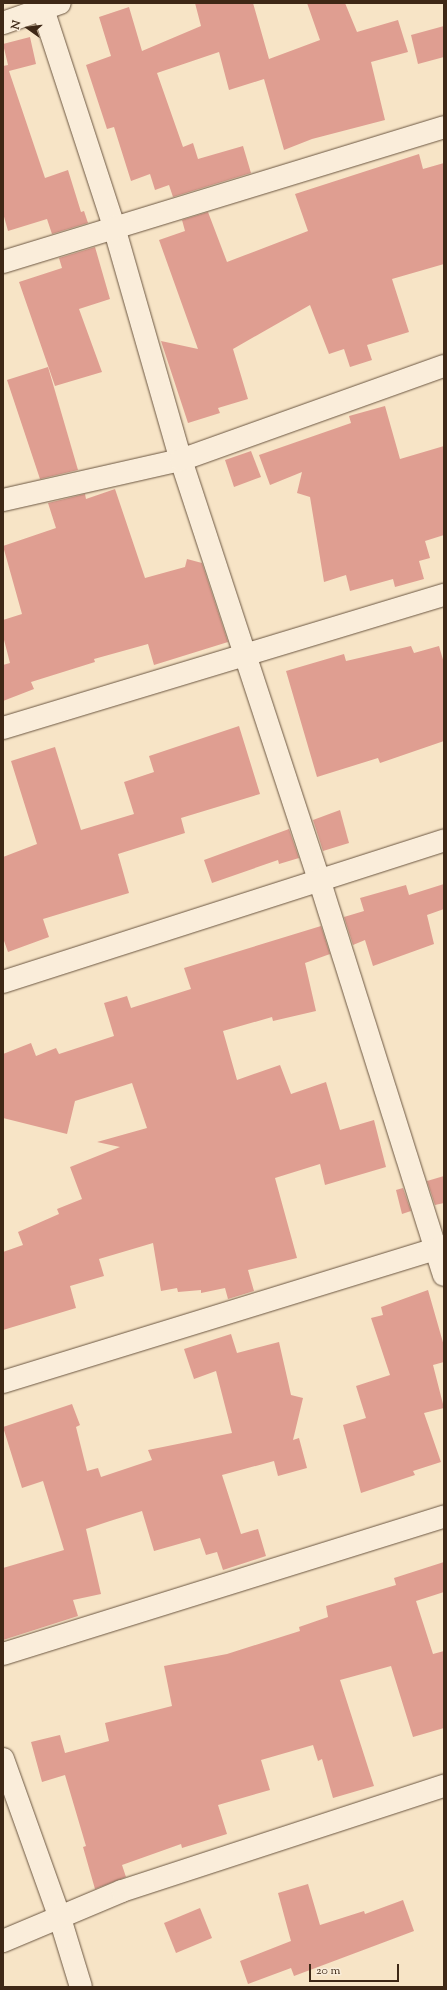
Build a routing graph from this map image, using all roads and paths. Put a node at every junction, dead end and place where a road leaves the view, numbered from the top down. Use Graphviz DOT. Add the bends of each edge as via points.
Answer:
graph roads {
  1 [pos="48,5"];
  2 [pos="3,23"];
  3 [pos="444,127"];
  4 [pos="114,227"];
  5 [pos="3,262"];
  6 [pos="444,366"];
  7 [pos="181,460"];
  8 [pos="3,500"];
  9 [pos="444,595"];
  10 [pos="244,655"];
  11 [pos="3,728"];
  12 [pos="444,840"];
  13 [pos="319,879"];
  14 [pos="3,982"];
  15 [pos="440,1248"];
  16 [pos="444,1275"];
  17 [pos="3,1382"];
  18 [pos="444,1517"];
  19 [pos="3,1654"];
  20 [pos="3,1759"];
  21 [pos="444,1786"];
  22 [pos="59,1915"];
  23 [pos="3,1941"];
  24 [pos="81,1987"];
  1 -- 2 [label="street"];
  1 -- 4 [label="street"];
  3 -- 4 [label="street"];
  4 -- 5 [label="street"];
  4 -- 7 [label="street"];
  6 -- 7 [label="street"];
  7 -- 8 [label="street"];
  7 -- 10 [label="street"];
  9 -- 10 [label="street"];
  10 -- 11 [label="street"];
  10 -- 13 [label="street"];
  12 -- 13 [label="street"];
  13 -- 14 [label="street"];
  13 -- 15 [label="street"];
  15 -- 16 [label="street"];
  15 -- 17 [label="street"];
  18 -- 19 [label="street"];
  20 -- 22 [label="street"];
  21 -- 22 [label="street" via="122,1891"];
  22 -- 23 [label="street"];
  22 -- 24 [label="street"];
}
